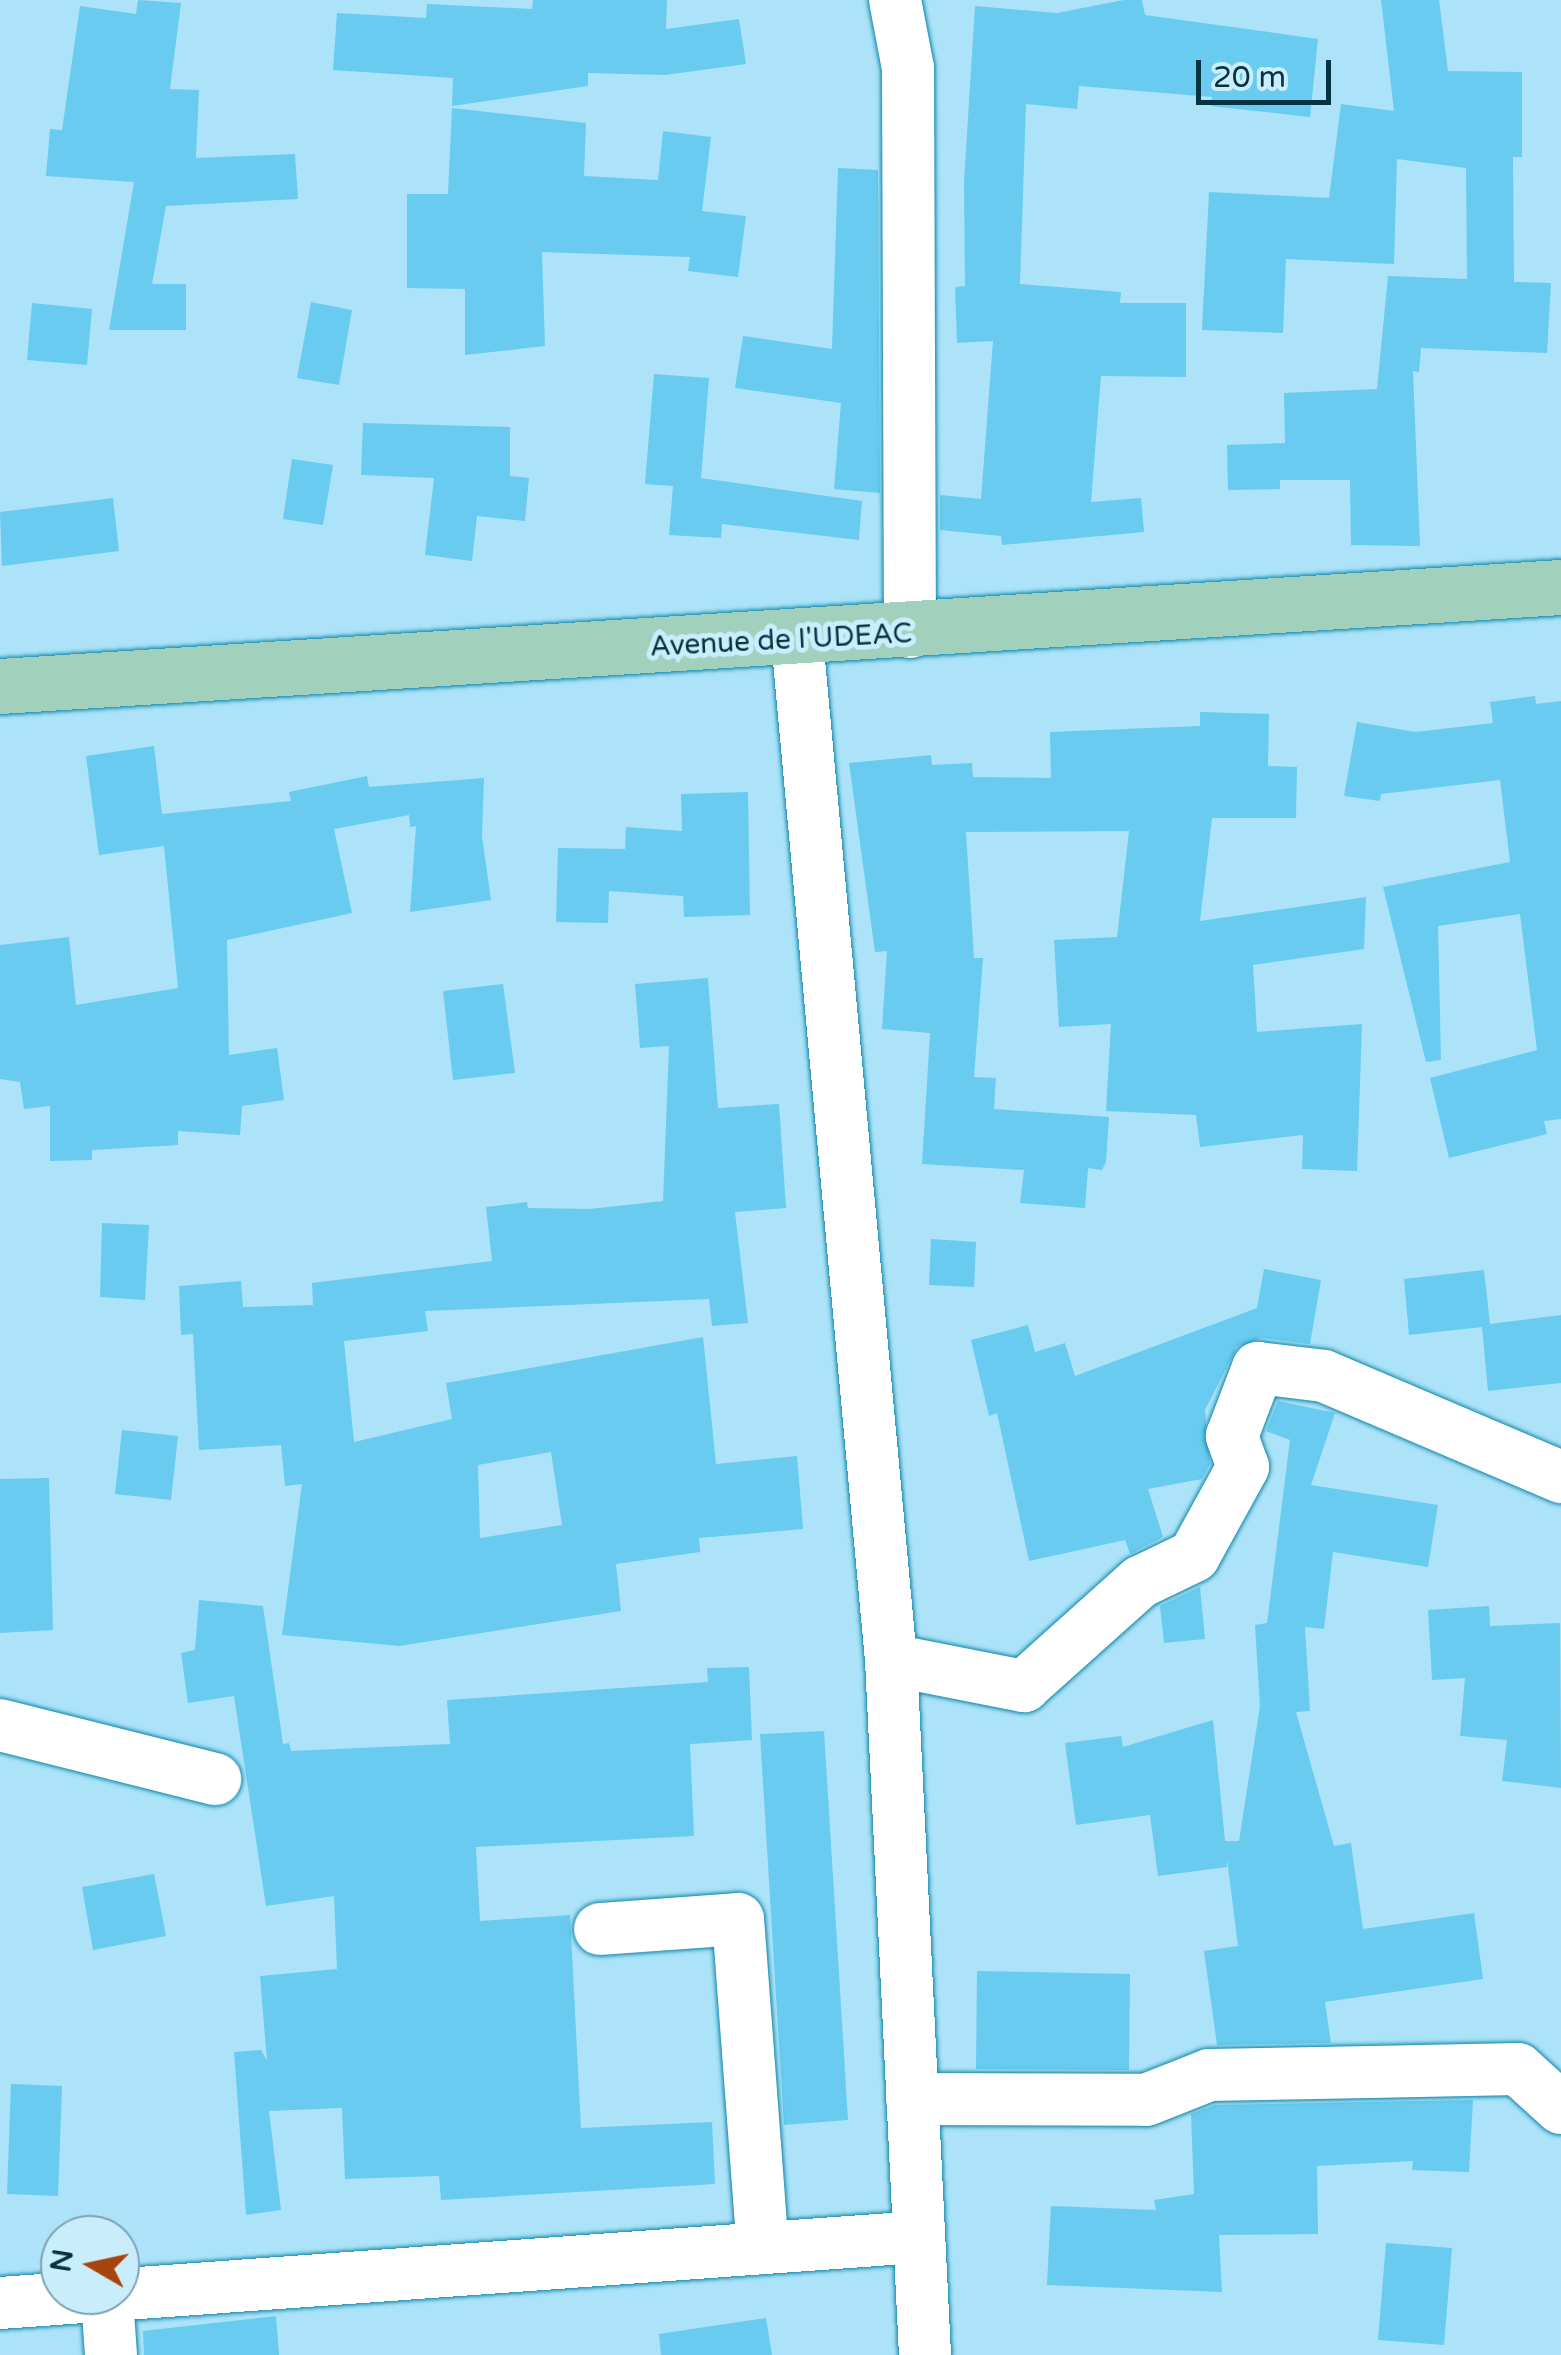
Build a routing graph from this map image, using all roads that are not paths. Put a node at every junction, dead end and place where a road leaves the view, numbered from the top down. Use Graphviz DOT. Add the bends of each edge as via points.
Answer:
graph roads {
  1 [pos="896,0"];
  2 [pos="1561,587"];
  3 [pos="910,632"];
  4 [pos="797,639"];
  5 [pos="0,686"];
  6 [pos="1561,1476"];
  7 [pos="891,1660"];
  8 [pos="0,1725"];
  9 [pos="214,1780"];
  10 [pos="600,1929"];
  11 [pos="912,2100"];
  12 [pos="1561,2108"];
  13 [pos="920,2237"];
  14 [pos="763,2248"];
  15 [pos="140,2295"];
  16 [pos="40,2301"];
  17 [pos="0,2302"];
  18 [pos="108,2315"];
  19 [pos="111,2355"];
  20 [pos="926,2355"];
  1 -- 3 [label="street" via="908,68"];
  2 -- 3 [label="main road, Avenue de I'UDEAC"];
  3 -- 4 [label="main road, Avenue de I'UDEAC"];
  4 -- 5 [label="main road, Avenue de I'UDEAC"];
  4 -- 7 [label="street"];
  6 -- 7 [label="street" via="1324,1376 1258,1368 1232,1436 1243,1467 1194,1556 1140,1582 1024,1686"];
  7 -- 11 [label="street"];
  8 -- 9 [label="street"];
  10 -- 14 [label="street" via="738,1919"];
  11 -- 12 [label="street" via="1146,2100 1209,2075 1518,2069"];
  11 -- 13 [label="street"];
  13 -- 14 [label="street"];
  13 -- 20 [label="street"];
  14 -- 15 [label="street"];
  16 -- 17 [label="street"];
  18 -- 19 [label="street"];
}
